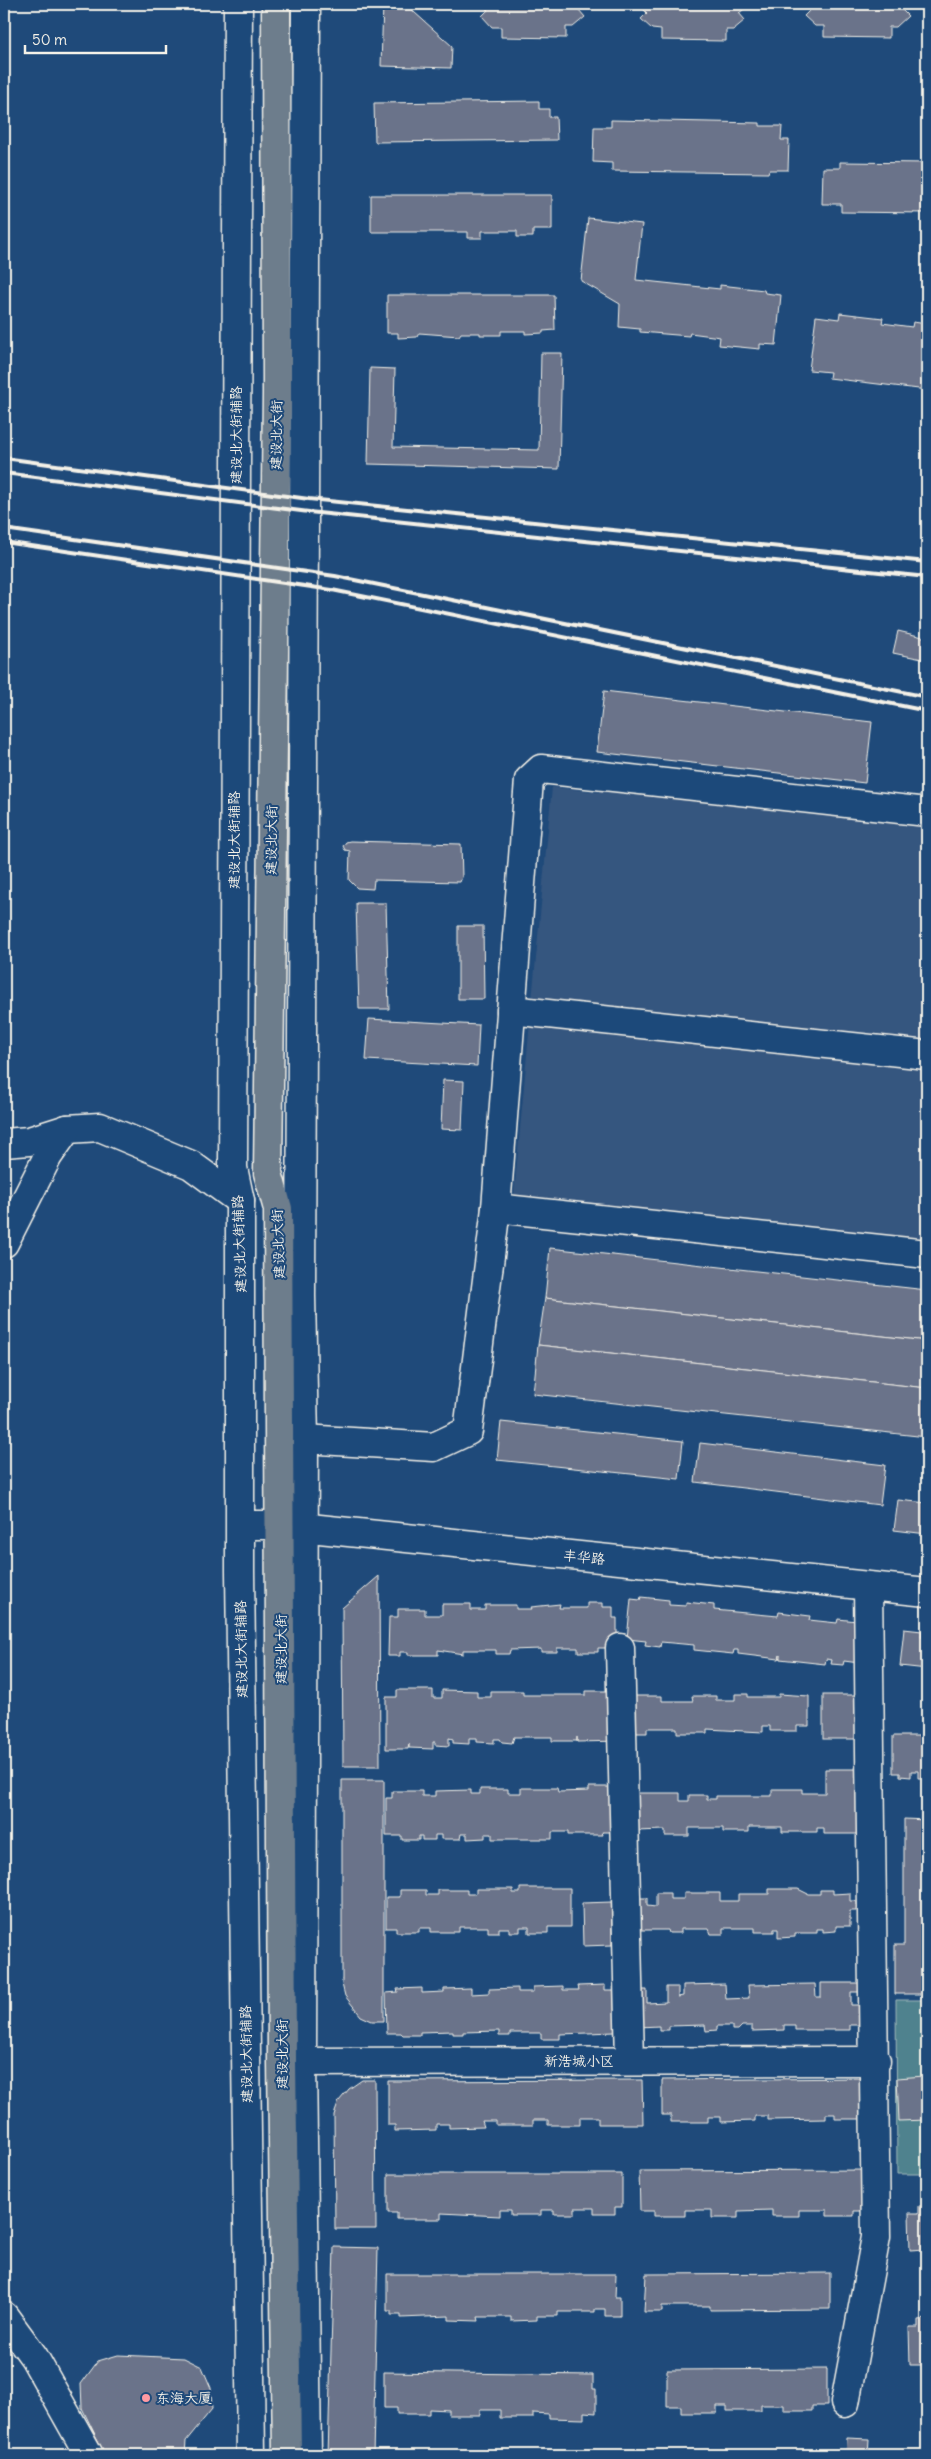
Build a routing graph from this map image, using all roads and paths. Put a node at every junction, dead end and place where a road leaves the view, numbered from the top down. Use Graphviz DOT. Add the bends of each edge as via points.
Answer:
graph roads {
  1 [pos="238,4"];
  2 [pos="276,4"];
  3 [pos="306,4"];
  4 [pos="927,812"];
  5 [pos="511,1010"];
  6 [pos="927,1055"];
  7 [pos="67,1128"];
  8 [pos="4,1143"];
  9 [pos="240,1201"];
  10 [pos="496,1208"];
  11 [pos="4,1243"];
  12 [pos="927,1254"];
  13 [pos="304,1439"];
  14 [pos="272,1526"];
  15 [pos="868,1587"];
  16 [pos="927,1592"];
  17 [pos="620,1648"];
  18 [pos="630,2061"];
  19 [pos="876,2061"];
  20 [pos="292,2062"];
  21 [pos="4,2316"];
  22 [pos="845,2403"];
  23 [pos="88,2455"];
  24 [pos="251,2455"];
  25 [pos="268,2455"];
  26 [pos="287,2455"];
  27 [pos="307,2455"];
  1 -- 9 [label="street, 建设北大街辅路" via="232,1168"];
  2 -- 14 [label="main road, 建设北大街" via="277,393 268,1173 278,1209"];
  3 -- 13 [label="street, 建设北大街辅路" via="300,1296"];
  4 -- 5 [label="street" via="541,769 529,780"];
  5 -- 6 [label="street"];
  5 -- 10 [label="street"];
  7 -- 8 [label="street" via="29,1141"];
  7 -- 9 [label="street" via="100,1127 191,1165"];
  7 -- 11 [label="street" via="48,1156"];
  9 -- 14 [label="street, 建设北大街辅路"];
  10 -- 12 [label="street"];
  10 -- 13 [label="street" via="468,1431 434,1447"];
  13 -- 14 [label="street, 建设北大街辅路"];
  14 -- 15 [label="street, 丰华路"];
  14 -- 20 [label="main road, 建设北大街"];
  14 -- 24 [label="street, 建设北大街辅路"];
  14 -- 25 [label="main road"];
  15 -- 16 [label="street, 丰华路"];
  15 -- 19 [label="street"];
  17 -- 18 [label="street"];
  18 -- 19 [label="street, 新浩城小区"];
  18 -- 20 [label="street, 新浩城小区"];
  19 -- 22 [label="street" via="876,2237"];
  20 -- 26 [label="main road, 建设北大街"];
  20 -- 27 [label="street"];
  21 -- 23 [label="street" via="34,2357"];
}
